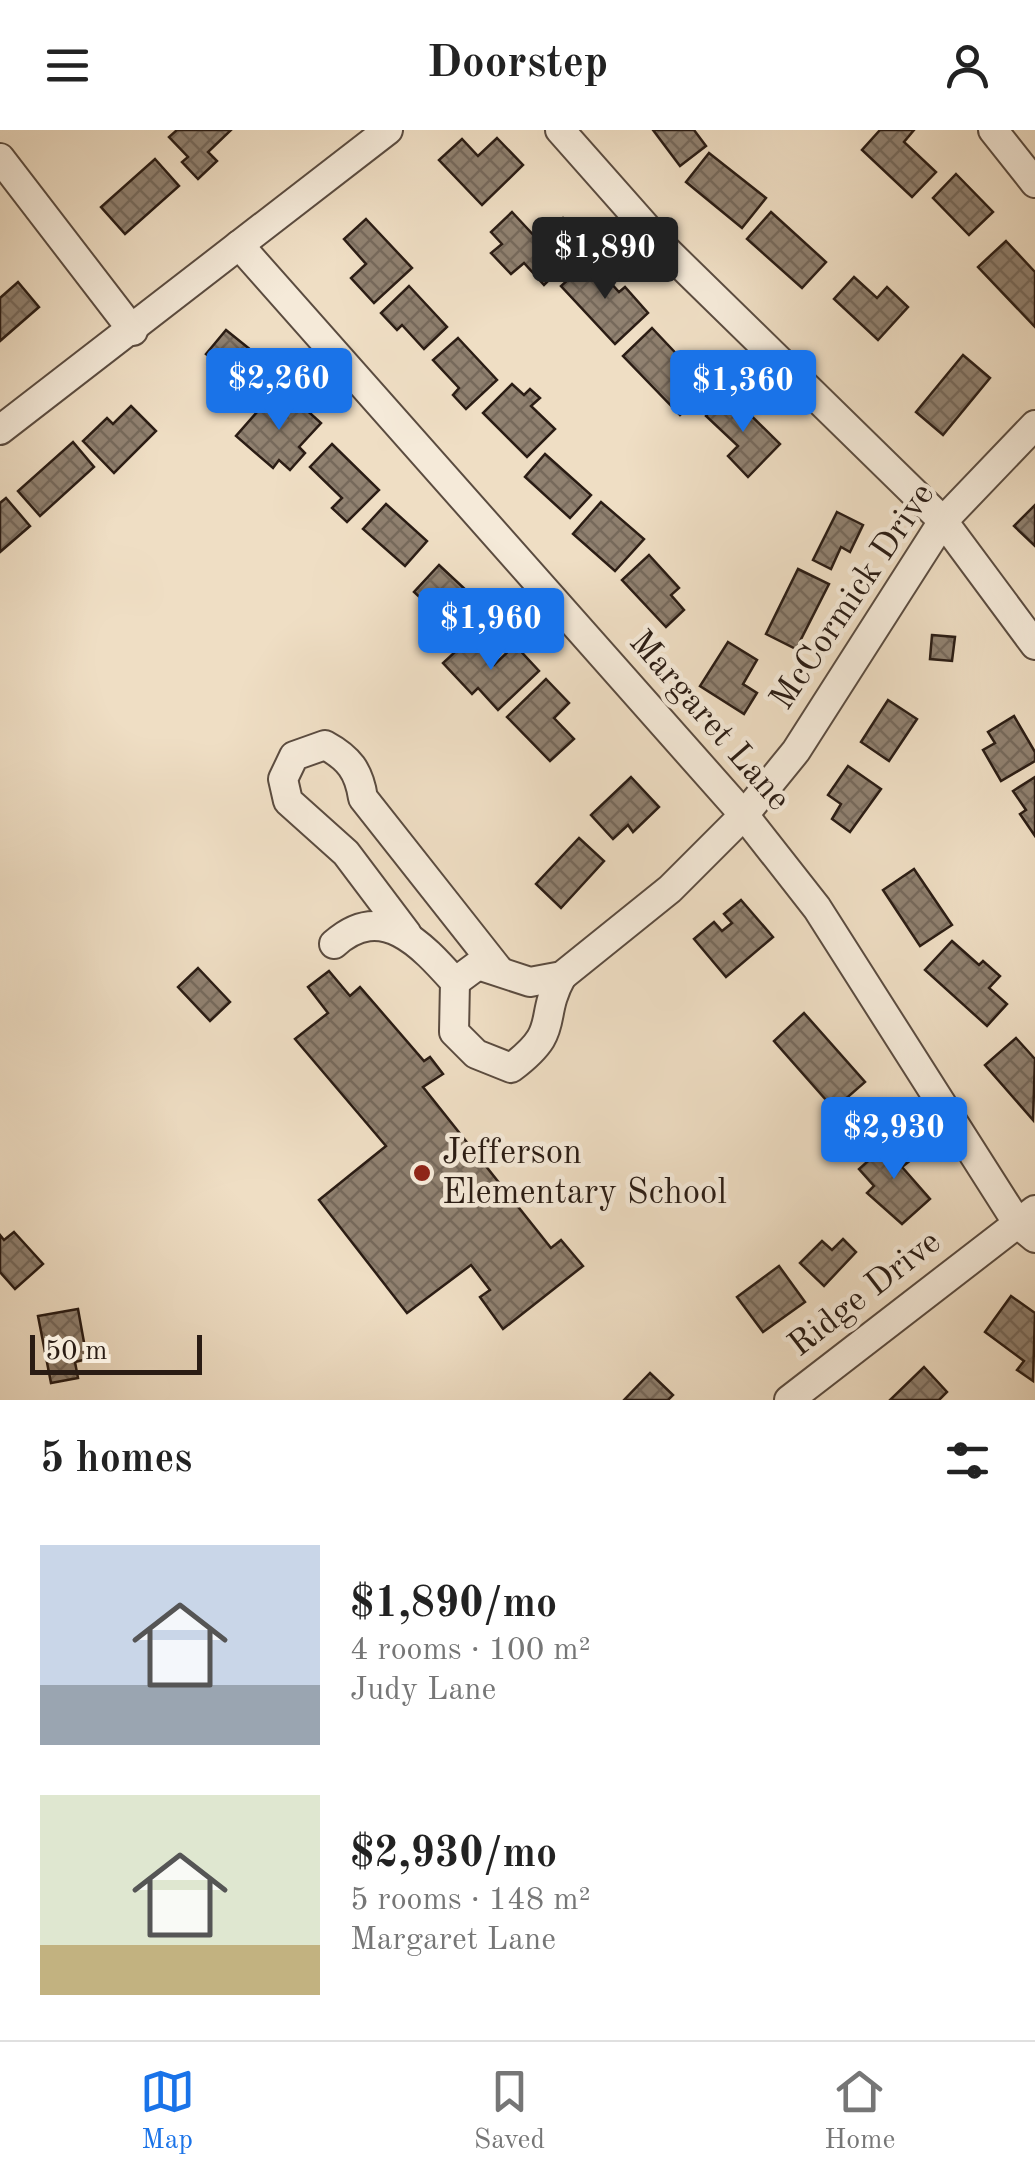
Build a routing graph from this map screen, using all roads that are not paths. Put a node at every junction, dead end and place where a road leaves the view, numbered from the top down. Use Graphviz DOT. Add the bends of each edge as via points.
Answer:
graph roads {
  1 [pos="388,130"];
  2 [pos="560,130"];
  3 [pos="993,130"];
  4 [pos="0,158"];
  5 [pos="1035,183"];
  6 [pos="239,245"];
  7 [pos="133,331"];
  8 [pos="1035,425"];
  9 [pos="0,430"];
  10 [pos="942,521"];
  11 [pos="1035,645"];
  12 [pos="744,814"];
  13 [pos="407,934"];
  14 [pos="334,944"];
  15 [pos="498,969"];
  16 [pos="562,976"];
  17 [pos="454,982"];
  18 [pos="1029,1224"];
  19 [pos="789,1400"];
  1 -- 6 [label="street"];
  2 -- 10 [label="street" via="668,252"];
  3 -- 5 [label="street"];
  4 -- 7 [label="street"];
  6 -- 7 [label="street"];
  6 -- 12 [label="street, Margaret Lane"];
  7 -- 9 [label="street"];
  8 -- 10 [label="street, McCormick Drive"];
  10 -- 11 [label="street"];
  10 -- 12 [label="street, McCormick Drive" via="826,708"];
  12 -- 16 [label="street, McCormick Drive" via="670,889"];
  12 -- 18 [label="street, Margaret Lane" via="817,908"];
  13 -- 14 [label="street" via="378,926 350,930"];
  13 -- 15 [label="street" via="346,852 288,801 284,779 294,756 324,746 342,754 359,774 363,798"];
  13 -- 17 [label="street"];
  15 -- 16 [label="street" via="530,982"];
  15 -- 17 [label="street" via="478,965"];
  16 -- 17 [label="street" via="540,1045 510,1068 476,1054 454,1032"];
  18 -- 19 [label="street, Ridge Drive"];
}
